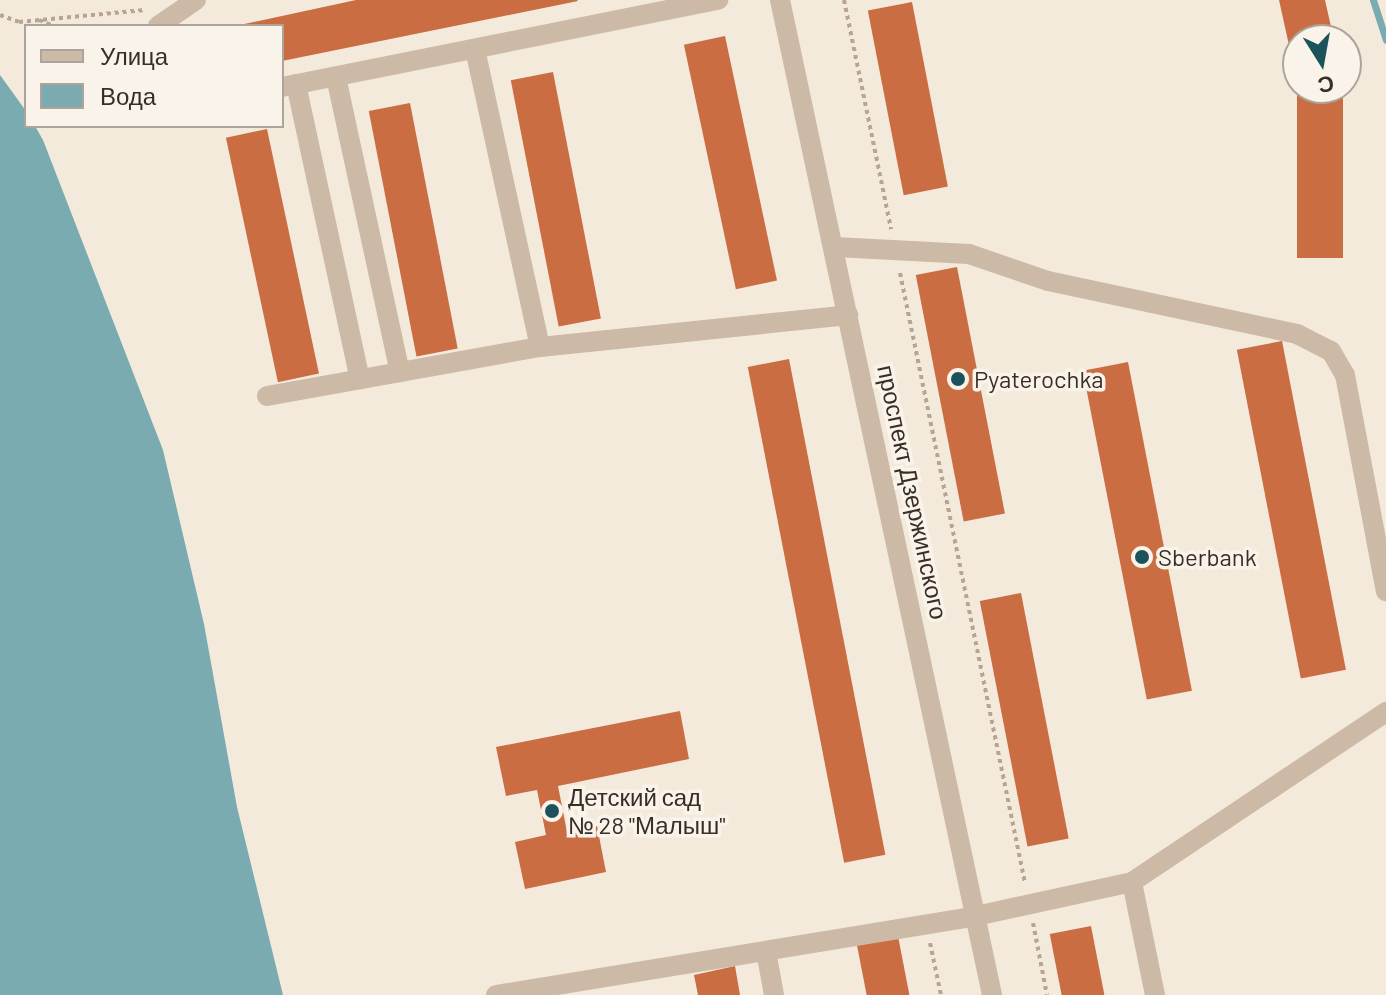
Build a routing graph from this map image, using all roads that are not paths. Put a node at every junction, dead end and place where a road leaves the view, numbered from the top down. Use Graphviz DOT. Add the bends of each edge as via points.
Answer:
graph roads {
  1 [pos="718,0"];
  2 [pos="780,0"];
  3 [pos="187,4"];
  4 [pos="161,24"];
  5 [pos="475,49"];
  6 [pos="336,77"];
  7 [pos="289,86"];
  8 [pos="835,247"];
  9 [pos="848,315"];
  10 [pos="540,347"];
  11 [pos="400,372"];
  12 [pos="360,379"];
  13 [pos="267,396"];
  14 [pos="1386,591"];
  15 [pos="1386,712"];
  16 [pos="1132,882"];
  17 [pos="976,916"];
  18 [pos="766,951"];
  19 [pos="620,985"];
  20 [pos="496,995"];
  21 [pos="774,995"];
  22 [pos="992,995"];
  23 [pos="1155,995"];
  1 -- 5 [label="street"];
  2 -- 8 [label="street, проспект Дзержинского"];
  3 -- 4 [label="street"];
  5 -- 6 [label="street"];
  5 -- 10 [label="street"];
  6 -- 7 [label="street"];
  6 -- 11 [label="street"];
  7 -- 12 [label="street"];
  8 -- 9 [label="street, проспект Дзержинского"];
  8 -- 14 [label="street" via="969,254 1048,281 1297,334 1331,351 1345,375"];
  9 -- 10 [label="street"];
  9 -- 17 [label="street, проспект Дзержинского"];
  10 -- 11 [label="street"];
  11 -- 12 [label="street"];
  12 -- 13 [label="street"];
  15 -- 16 [label="street"];
  16 -- 17 [label="street"];
  16 -- 23 [label="street"];
  17 -- 18 [label="street"];
  17 -- 22 [label="street, проспект Дзержинского"];
  18 -- 19 [label="street"];
  18 -- 21 [label="street"];
  19 -- 20 [label="street"];
}
